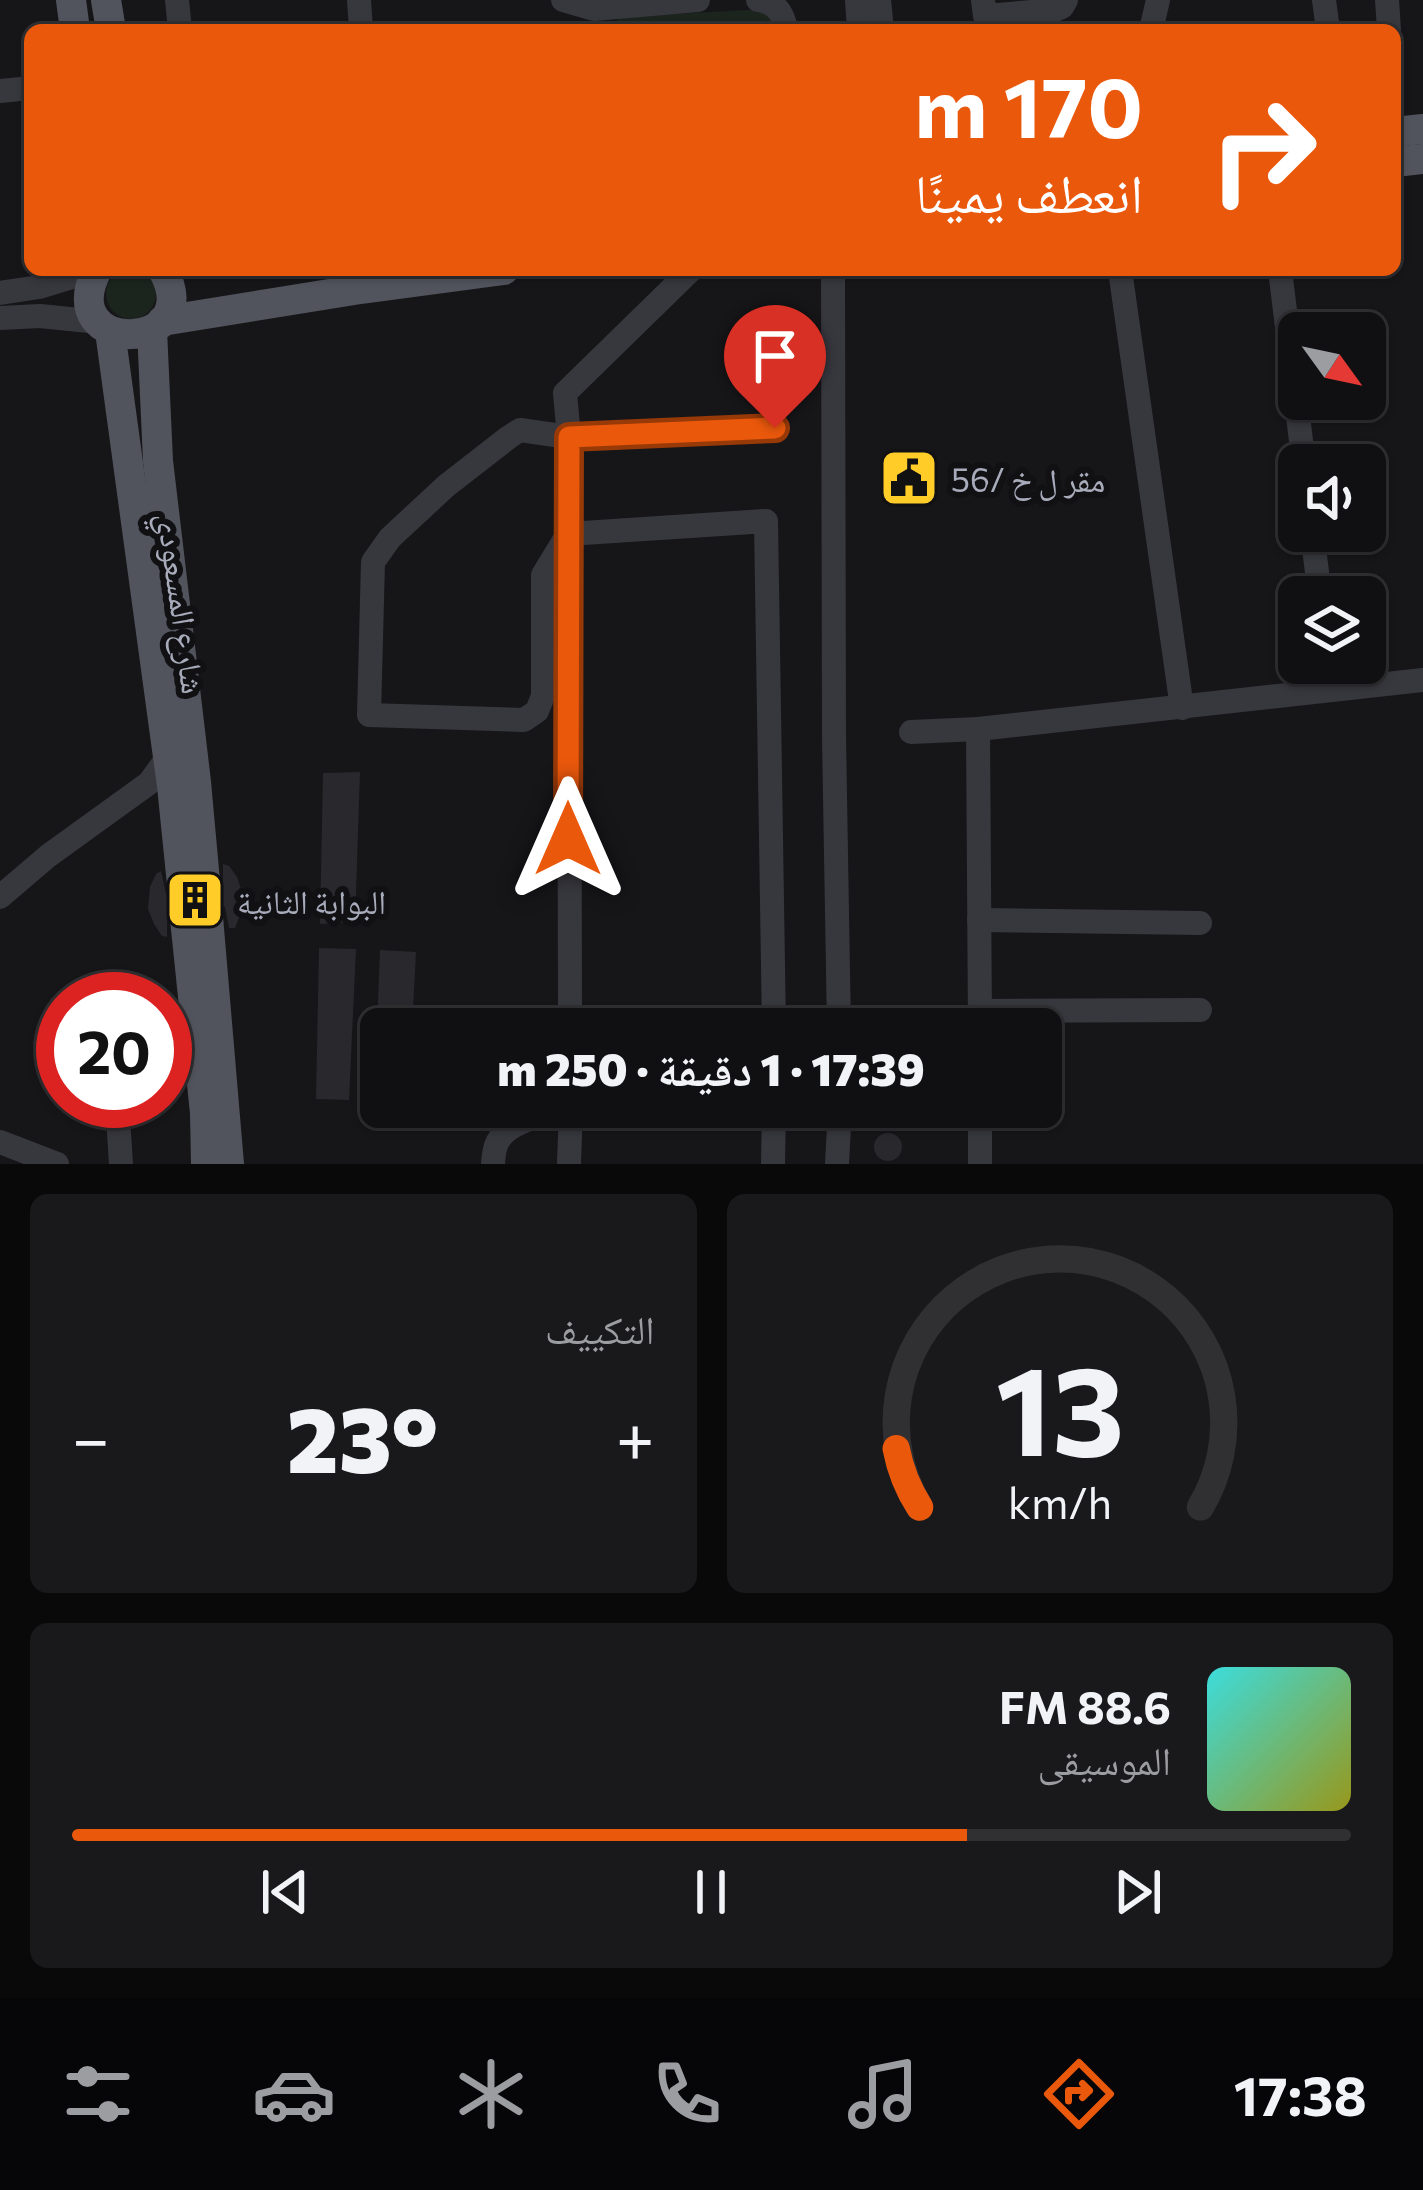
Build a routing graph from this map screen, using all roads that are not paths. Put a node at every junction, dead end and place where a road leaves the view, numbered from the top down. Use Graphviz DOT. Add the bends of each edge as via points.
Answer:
graph roads {
  1 [pos="563,0"];
  2 [pos="698,0"];
  3 [pos="758,0"];
  4 [pos="1066,0"];
  5 [pos="1022,6"];
  6 [pos="984,16"];
  7 [pos="595,20"];
  8 [pos="784,24"];
  9 [pos="76,276"];
  10 [pos="94,276"];
  11 [pos="170,276"];
  12 [pos="459,276"];
  13 [pos="685,276"];
  14 [pos="833,276"];
  15 [pos="1121,276"];
  16 [pos="1281,276"];
  17 [pos="0,292"];
  18 [pos="0,319"];
  19 [pos="157,326"];
  20 [pos="105,327"];
  21 [pos="775,428"];
  22 [pos="569,437"];
  23 [pos="1301,444"];
  24 [pos="568,534"];
  25 [pos="1423,680"];
  26 [pos="1330,684"];
  27 [pos="1331,691"];
  28 [pos="1182,708"];
  29 [pos="978,729"];
  30 [pos="911,732"];
  31 [pos="168,757"];
  32 [pos="174,805"];
  33 [pos="35,870"];
  34 [pos="0,898"];
  35 [pos="979,920"];
  36 [pos="1200,923"];
  37 [pos="570,1008"];
  38 [pos="774,1008"];
  39 [pos="839,1008"];
  40 [pos="980,1008"];
  41 [pos="1200,1010"];
  42 [pos="1062,1016"];
  43 [pos="119,1128"];
  44 [pos="512,1128"];
  45 [pos="570,1128"];
  46 [pos="774,1128"];
  47 [pos="839,1128"];
  48 [pos="980,1128"];
  49 [pos="0,1142"];
  50 [pos="57,1164"];
  51 [pos="121,1164"];
  52 [pos="206,1164"];
  53 [pos="229,1164"];
  54 [pos="493,1164"];
  55 [pos="569,1164"];
  56 [pos="773,1164"];
  57 [pos="837,1164"];
  58 [pos="980,1164"];
  1 -- 7 [label="street"];
  2 -- 7 [label="street"];
  3 -- 8 [label="street" via="773,4"];
  4 -- 5 [label="street" via="1054,10"];
  5 -- 6 [label="street"];
  9 -- 17 [label="street"];
  10 -- 20 [label="main road, شارع المسعودي" via="88,296"];
  11 -- 19 [label="main road, شارع المسعودي" via="172,297"];
  12 -- 19 [label="main road"];
  13 -- 22 [label="street" via="566,393"];
  14 -- 39 [label="street"];
  15 -- 28 [label="street"];
  16 -- 23 [label="street"];
  18 -- 20 [label="street" via="40,316"];
  19 -- 20 [label="main road" via="124,336"];
  19 -- 32 [label="main road, شارع المسعودي" via="158,461 194,883"];
  20 -- 31 [label="main road, شارع المسعودي"];
  21 -- 22 [label="street"];
  22 -- 24 [label="street"];
  22 -- 24 [label="street" via="520,430 390,538 373,562 369,715 524,720 537,711 543,575"];
  24 -- 37 [label="street"];
  24 -- 38 [label="street" via="766,520"];
  25 -- 27 [label="street"];
  26 -- 27 [label="street"];
  27 -- 28 [label="street"];
  28 -- 29 [label="street"];
  29 -- 30 [label="street"];
  29 -- 35 [label="street"];
  31 -- 32 [label="main road, شارع المسعودي"];
  31 -- 33 [label="street" via="149,784"];
  32 -- 33 [label="street" via="141,805"];
  33 -- 34 [label="street"];
  35 -- 36 [label="street"];
  35 -- 40 [label="street"];
  41 -- 42 [label="street"];
  43 -- 51 [label="street"];
  44 -- 54 [label="street" via="494,1144"];
  45 -- 55 [label="street"];
  46 -- 56 [label="street"];
  47 -- 57 [label="street"];
  48 -- 58 [label="street"];
  49 -- 50 [label="street"];
  52 -- 53 [label="main road" via="197,918"];
}
